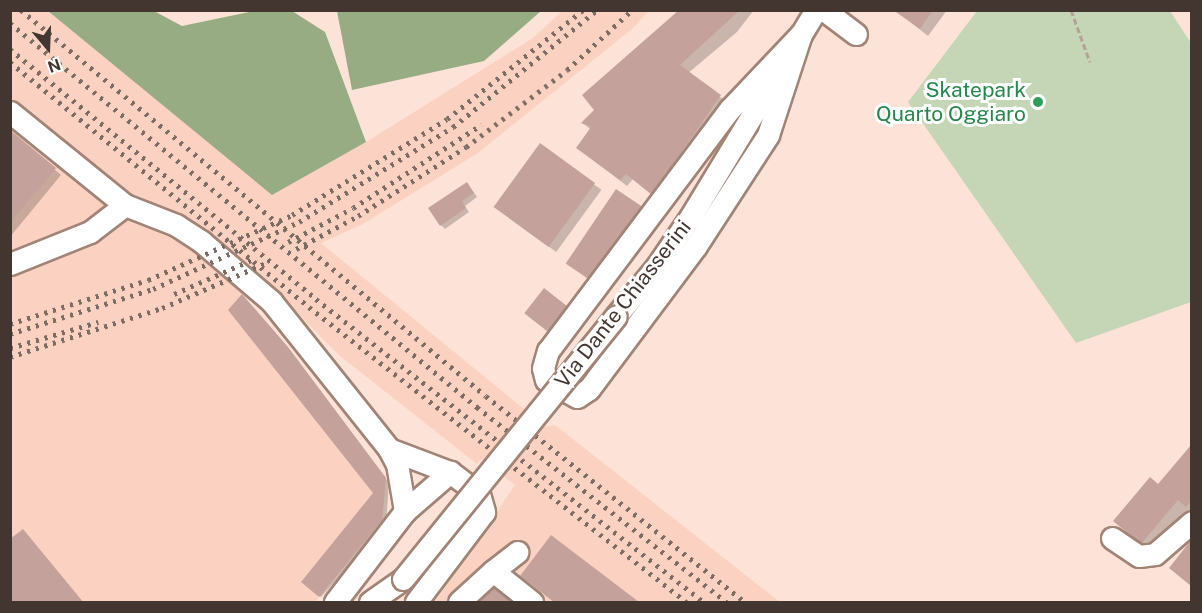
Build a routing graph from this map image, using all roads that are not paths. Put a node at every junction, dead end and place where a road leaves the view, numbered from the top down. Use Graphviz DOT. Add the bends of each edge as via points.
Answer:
graph roads {
  1 [pos="816,10"];
  2 [pos="824,10"];
  3 [pos="801,34"];
  4 [pos="856,34"];
  5 [pos="10,112"];
  6 [pos="125,205"];
  7 [pos="10,264"];
  8 [pos="389,449"];
  9 [pos="450,472"];
  10 [pos="405,511"];
  11 [pos="1191,522"];
  12 [pos="1112,538"];
  13 [pos="517,552"];
  14 [pos="493,571"];
  15 [pos="403,579"];
  16 [pos="335,603"];
  17 [pos="370,603"];
  18 [pos="386,603"];
  19 [pos="416,603"];
  20 [pos="459,603"];
  21 [pos="531,603"];
  1 -- 3 [label="street, Via Dante Chiasserini"];
  2 -- 4 [label="street"];
  3 -- 3 [label="street" via="730,109 548,351 543,368 546,380 577,397 589,389 696,246 768,135"];
  3 -- 15 [label="street, Via Dante Chiasserini, bridge" via="657,267"];
  5 -- 6 [label="street"];
  6 -- 7 [label="street" via="90,232 45,254"];
  6 -- 8 [label="street" via="177,225 271,301"];
  8 -- 9 [label="street"];
  8 -- 10 [label="street" via="397,464"];
  9 -- 10 [label="street"];
  9 -- 19 [label="street" via="479,494 484,512"];
  10 -- 16 [label="street"];
  11 -- 12 [label="street" via="1155,554 1139,556"];
  13 -- 14 [label="street"];
  14 -- 20 [label="street"];
  14 -- 21 [label="street"];
  15 -- 17 [label="street, Via Dante Chiasserini"];
  15 -- 18 [label="street, Via Dante Chiasserini"];
}
